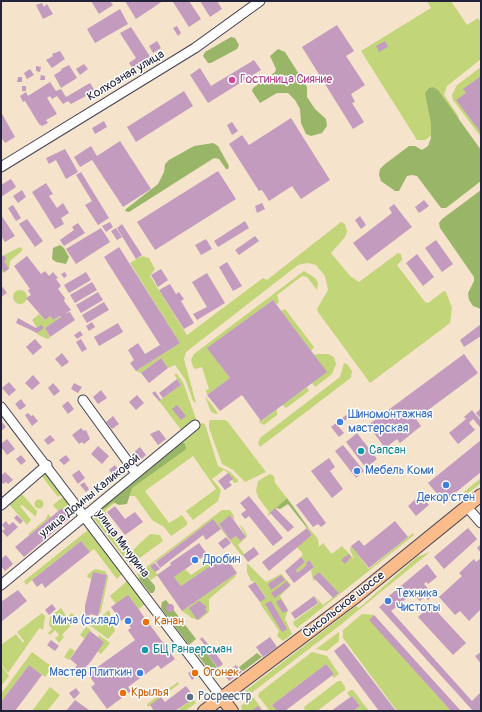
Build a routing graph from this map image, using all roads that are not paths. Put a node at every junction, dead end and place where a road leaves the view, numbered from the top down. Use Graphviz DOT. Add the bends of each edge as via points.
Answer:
graph roads {
  1 [pos="260,1"];
  2 [pos="1,167"];
  3 [pos="83,400"];
  4 [pos="1,406"];
  5 [pos="195,425"];
  6 [pos="47,465"];
  7 [pos="136,473"];
  8 [pos="481,495"];
  9 [pos="1,505"];
  10 [pos="467,507"];
  11 [pos="84,515"];
  12 [pos="481,523"];
  13 [pos="1,585"];
  14 [pos="222,698"];
  15 [pos="204,711"];
  16 [pos="232,711"];
  1 -- 2 [label="street, Колхозная улица" via="195,48"];
  3 -- 7 [label="street"];
  4 -- 6 [label="street, улица Мичурина"];
  5 -- 7 [label="street, улица Домны Каликовой"];
  6 -- 9 [label="street"];
  6 -- 11 [label="street, улица Мичурина"];
  7 -- 11 [label="street, улица Домны Каликовой"];
  8 -- 10 [label="main road, Сысольское шоссе"];
  10 -- 12 [label="street"];
  10 -- 14 [label="main road, Сысольское шоссе" via="353,600"];
  11 -- 13 [label="street, улица Домны Каликовой"];
  11 -- 14 [label="street, улица Мичурина"];
  14 -- 15 [label="main road, Сысольское шоссе"];
  14 -- 16 [label="main road"];
}
